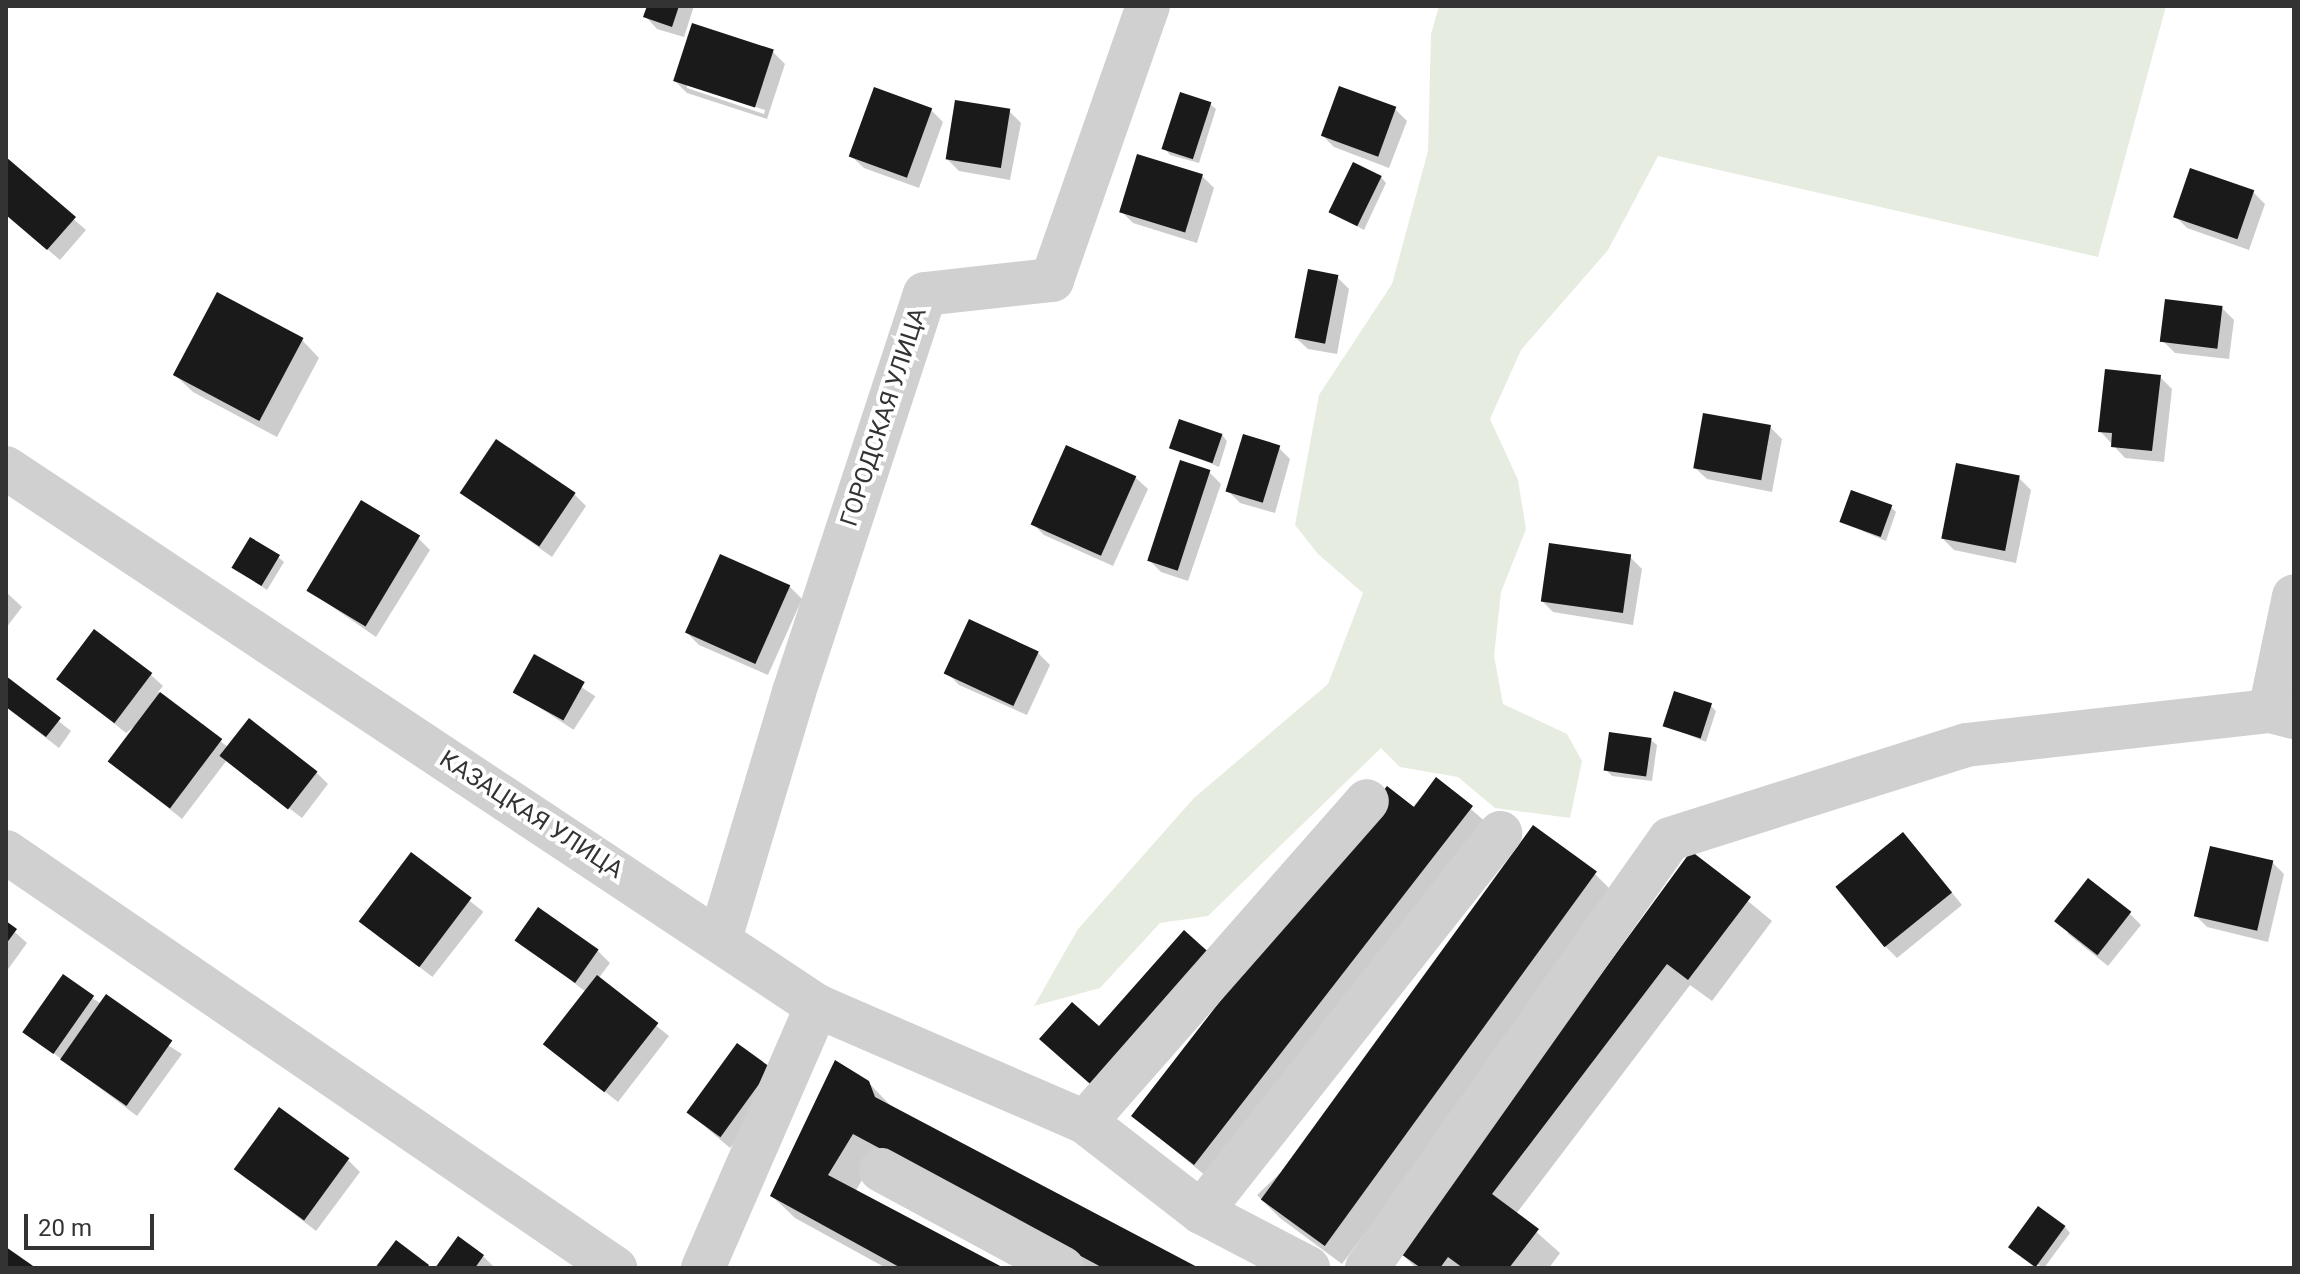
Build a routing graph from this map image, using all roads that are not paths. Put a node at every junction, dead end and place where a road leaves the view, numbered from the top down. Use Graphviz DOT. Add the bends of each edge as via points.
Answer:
graph roads {
  1 [pos="1148,6"];
  2 [pos="6,468"];
  3 [pos="2294,596"];
  4 [pos="2282,714"];
  5 [pos="1367,801"];
  6 [pos="1500,833"];
  7 [pos="6,852"];
  8 [pos="720,939"];
  9 [pos="817,1006"];
  10 [pos="1085,1122"];
  11 [pos="881,1170"];
  12 [pos="1201,1212"];
  13 [pos="615,1268"];
  14 [pos="703,1268"];
  15 [pos="1062,1268"];
  16 [pos="1308,1268"];
  17 [pos="1367,1268"];
  1 -- 8 [label="street, ГОРОДСКАЯ УЛИЦА" via="1052,280 925,294 794,692"];
  2 -- 8 [label="street, КАЗАЦКАЯ УЛИЦА"];
  3 -- 4 [label="street"];
  4 -- 17 [label="street" via="1966,745 1670,839"];
  5 -- 10 [label="street"];
  6 -- 12 [label="street"];
  7 -- 13 [label="street"];
  8 -- 9 [label="street, КАЗАЦКАЯ УЛИЦА"];
  9 -- 10 [label="street, КАЗАЦКАЯ УЛИЦА"];
  9 -- 14 [label="street"];
  10 -- 12 [label="street, КАЗАЦКАЯ УЛИЦА"];
  11 -- 15 [label="street"];
  12 -- 16 [label="street, КАЗАЦКАЯ УЛИЦА"];
}
